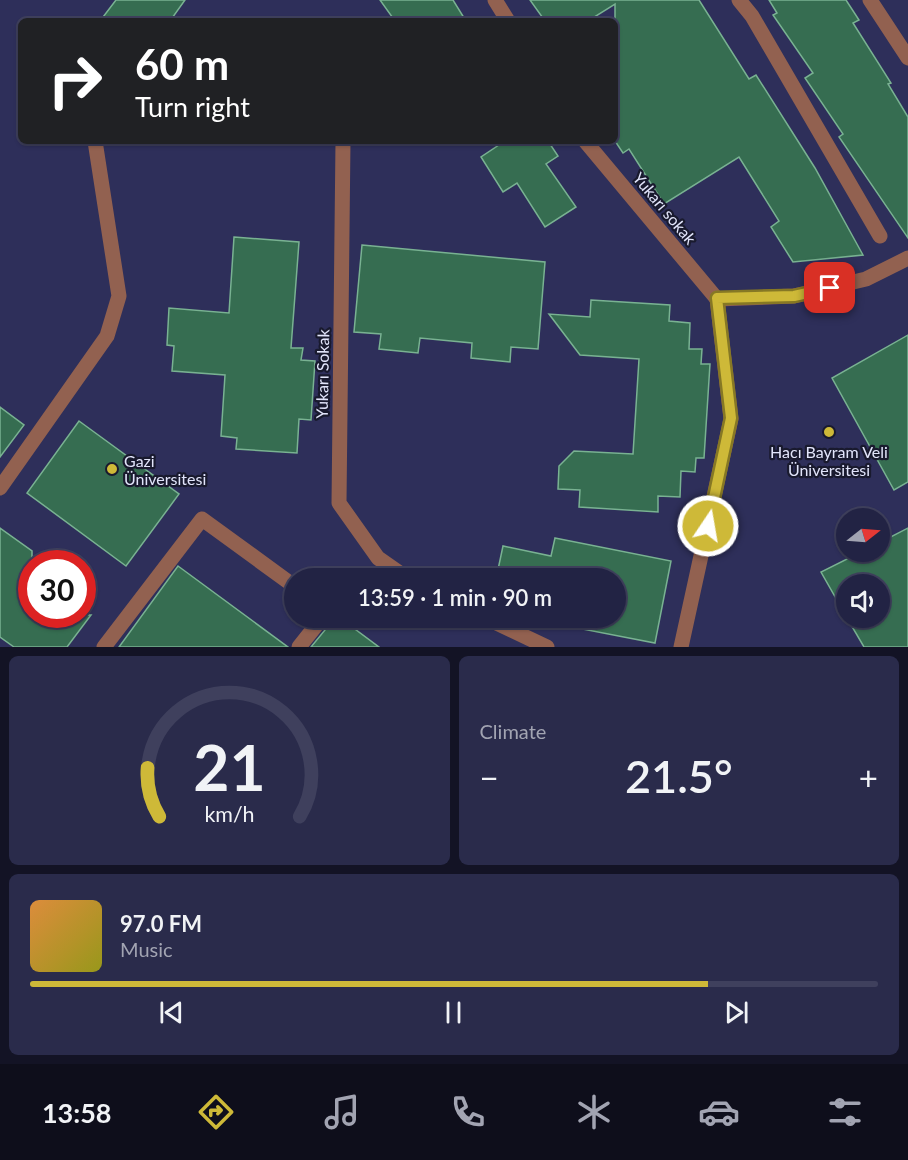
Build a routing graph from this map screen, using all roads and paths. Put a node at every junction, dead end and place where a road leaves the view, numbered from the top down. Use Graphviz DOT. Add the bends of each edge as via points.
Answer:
graph roads {
  1 [pos="495,0"];
  2 [pos="739,0"];
  3 [pos="870,0"];
  4 [pos="506,18"];
  5 [pos="908,58"];
  6 [pos="95,144"];
  7 [pos="343,144"];
  8 [pos="588,144"];
  9 [pos="880,236"];
  10 [pos="908,258"];
  11 [pos="717,298"];
  12 [pos="0,488"];
  13 [pos="392,568"];
  14 [pos="284,579"];
  15 [pos="314,628"];
  16 [pos="507,628"];
  17 [pos="104,647"];
  18 [pos="299,647"];
  19 [pos="547,647"];
  20 [pos="681,647"];
  1 -- 4 [label="street"];
  2 -- 9 [label="street"];
  3 -- 5 [label="street"];
  6 -- 12 [label="street" via="119,296 107,336"];
  7 -- 13 [label="street, Yukarı Sokak" via="339,503 378,558"];
  8 -- 11 [label="street, Yukarı sokak"];
  10 -- 11 [label="street" via="866,279 794,296"];
  11 -- 20 [label="street" via="731,418"];
  14 -- 17 [label="street" via="202,519"];
  15 -- 18 [label="street"];
  16 -- 19 [label="street"];
}
